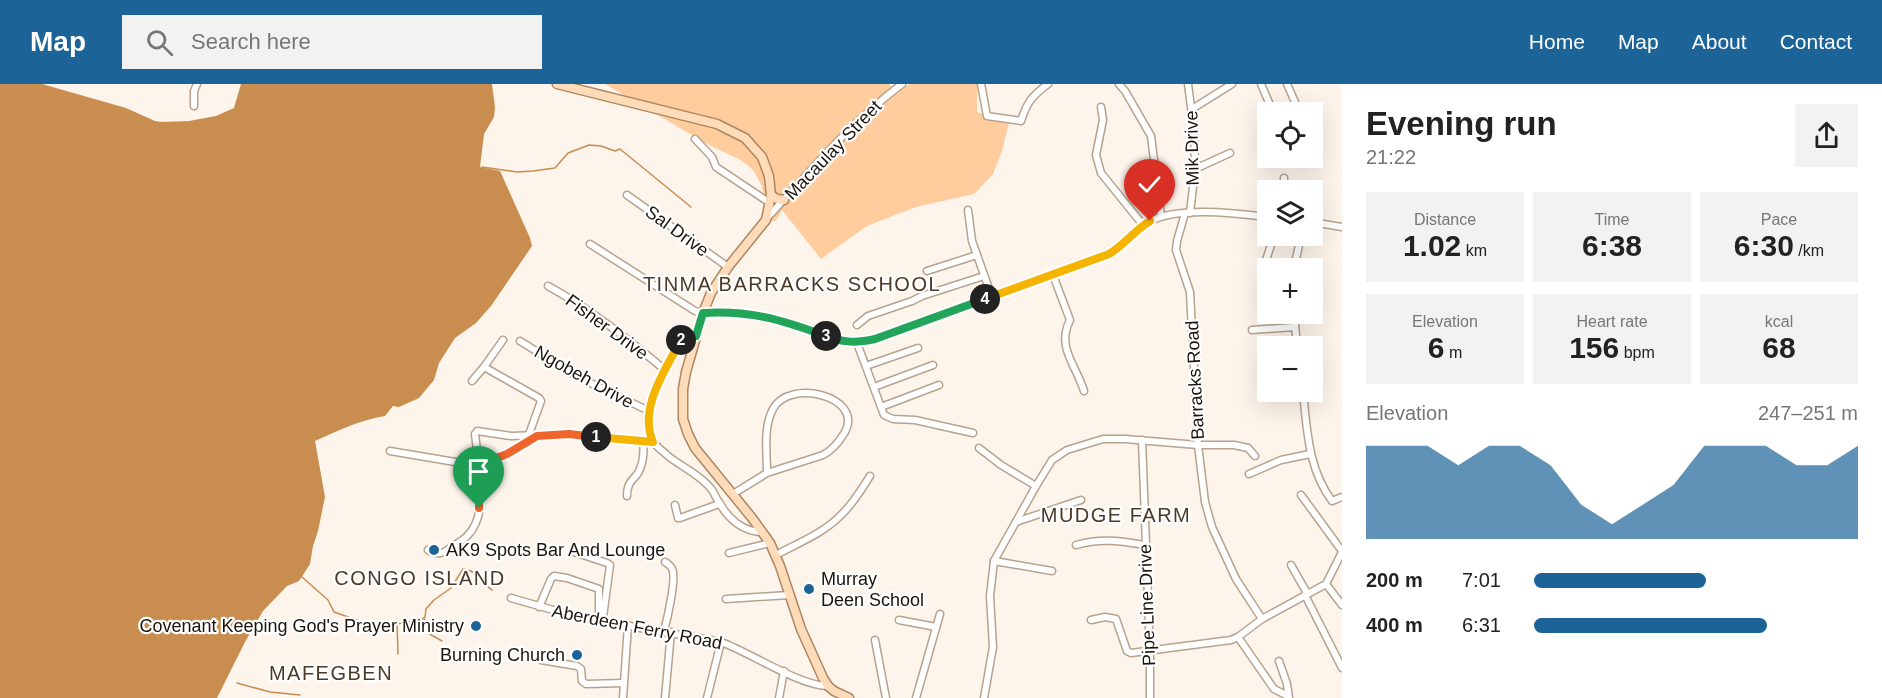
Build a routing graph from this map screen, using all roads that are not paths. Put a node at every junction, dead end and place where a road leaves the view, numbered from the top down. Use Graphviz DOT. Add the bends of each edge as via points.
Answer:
graph roads {
  1 [pos="196,84"];
  2 [pos="557,84"];
  3 [pos="902,84"];
  4 [pos="981,84"];
  5 [pos="1048,84"];
  6 [pos="1119,84"];
  7 [pos="1188,84"];
  8 [pos="1232,84"];
  9 [pos="1261,84"];
  10 [pos="1287,84"];
  11 [pos="1269,102"];
  12 [pos="1295,102"];
  13 [pos="194,106"];
  14 [pos="1101,107"];
  15 [pos="1192,109"];
  16 [pos="696,139"];
  17 [pos="1230,153"];
  18 [pos="1196,169"];
  19 [pos="627,195"];
  20 [pos="770,199"];
  21 [pos="784,200"];
  22 [pos="968,210"];
  23 [pos="1188,213"];
  24 [pos="1161,216"];
  25 [pos="1257,216"];
  26 [pos="766,220"];
  27 [pos="1323,224"];
  28 [pos="1143,225"];
  29 [pos="1342,227"];
  30 [pos="590,244"];
  31 [pos="977,255"];
  32 [pos="728,267"];
  33 [pos="927,271"];
  34 [pos="1053,275"];
  35 [pos="984,276"];
  36 [pos="548,286"];
  37 [pos="992,297"];
  38 [pos="699,312"];
  39 [pos="1295,324"];
  40 [pos="857,325"];
  41 [pos="1295,327"];
  42 [pos="1252,330"];
  43 [pos="696,336"];
  44 [pos="1296,336"];
  45 [pos="503,340"];
  46 [pos="520,341"];
  47 [pos="857,343"];
  48 [pos="918,348"];
  49 [pos="933,365"];
  50 [pos="866,366"];
  51 [pos="484,367"];
  52 [pos="665,370"];
  53 [pos="472,381"];
  54 [pos="939,385"];
  55 [pos="874,387"];
  56 [pos="1084,391"];
  57 [pos="1304,402"];
  58 [pos="881,407"];
  59 [pos="649,411"];
  60 [pos="973,433"];
  61 [pos="528,436"];
  62 [pos="537,436"];
  63 [pos="1142,440"];
  64 [pos="644,442"];
  65 [pos="653,442"];
  66 [pos="1198,445"];
  67 [pos="979,448"];
  68 [pos="390,451"];
  69 [pos="1310,454"];
  70 [pos="1255,456"];
  71 [pos="480,464"];
  72 [pos="767,473"];
  73 [pos="1249,474"];
  74 [pos="870,476"];
  75 [pos="1036,486"];
  76 [pos="733,494"];
  77 [pos="1301,495"];
  78 [pos="627,496"];
  79 [pos="1342,497"];
  80 [pos="1081,500"];
  81 [pos="719,504"];
  82 [pos="675,505"];
  83 [pos="1016,522"];
  84 [pos="763,532"];
  85 [pos="770,543"];
  86 [pos="1076,545"];
  87 [pos="1145,545"];
  88 [pos="428,550"];
  89 [pos="574,552"];
  90 [pos="729,552"];
  91 [pos="1342,552"];
  92 [pos="776,555"];
  93 [pos="994,561"];
  94 [pos="665,562"];
  95 [pos="1291,565"];
  96 [pos="1052,570"];
  97 [pos="1326,584"];
  98 [pos="1306,594"];
  99 [pos="789,595"];
  100 [pos="511,598"];
  101 [pos="726,599"];
  102 [pos="1342,605"];
  103 [pos="539,607"];
  104 [pos="940,614"];
  105 [pos="603,619"];
  106 [pos="1262,619"];
  107 [pos="899,620"];
  108 [pos="1091,620"];
  109 [pos="628,625"];
  110 [pos="936,627"];
  111 [pos="668,632"];
  112 [pos="1238,637"];
  113 [pos="875,640"];
  114 [pos="721,642"];
  115 [pos="1150,651"];
  116 [pos="541,660"];
  117 [pos="1279,661"];
  118 [pos="1342,668"];
  119 [pos="784,671"];
  120 [pos="624,683"];
  121 [pos="828,686"];
  122 [pos="1289,697"];
  123 [pos="623,698"];
  124 [pos="665,698"];
  125 [pos="707,698"];
  126 [pos="779,698"];
  127 [pos="849,698"];
  128 [pos="886,698"];
  129 [pos="916,698"];
  130 [pos="984,698"];
  131 [pos="1150,698"];
  1 -- 13 [label="street"];
  2 -- 20 [label="main road" via="688,115 733,131 762,157 769,176"];
  3 -- 21 [label="street, Macaulay Street" via="849,129"];
  4 -- 5 [label="street" via="987,116 1021,121 1030,99"];
  6 -- 24 [label="street" via="1151,136"];
  7 -- 15 [label="street, Mik Drive"];
  8 -- 15 [label="street"];
  9 -- 11 [label="street"];
  10 -- 12 [label="street"];
  14 -- 28 [label="street" via="1103,120 1096,155 1101,173"];
  15 -- 18 [label="street, Mik Drive"];
  16 -- 20 [label="street" via="716,167"];
  17 -- 18 [label="street"];
  18 -- 23 [label="street, Mik Drive"];
  19 -- 32 [label="street, Sal Drive"];
  20 -- 21 [label="main road"];
  20 -- 26 [label="main road"];
  21 -- 26 [label="street, Macaulay Street"];
  22 -- 31 [label="street"];
  23 -- 24 [label="street"];
  23 -- 25 [label="street"];
  23 -- 66 [label="street, Barracks Road" via="1176,249 1191,301"];
  24 -- 28 [label="street"];
  26 -- 32 [label="main road"];
  27 -- 29 [label="street"];
  28 -- 34 [label="street" via="1109,254"];
  30 -- 38 [label="street"];
  31 -- 33 [label="street"];
  31 -- 35 [label="street"];
  32 -- 38 [label="main road"];
  34 -- 37 [label="street"];
  34 -- 56 [label="street" via="1071,320 1065,332 1065,346"];
  35 -- 37 [label="street"];
  35 -- 40 [label="street" via="868,316"];
  36 -- 52 [label="street, Fisher Drive" via="576,301"];
  37 -- 47 [label="street"];
  38 -- 43 [label="main road"];
  38 -- 47 [label="street" via="760,315"];
  39 -- 41 [label="street"];
  41 -- 42 [label="street"];
  41 -- 44 [label="street"];
  43 -- 52 [label="street" via="683,336"];
  43 -- 76 [label="main road" via="683,388 683,419 695,448"];
  45 -- 51 [label="street"];
  46 -- 59 [label="street, Ngobeh Drive" via="576,376"];
  47 -- 50 [label="street"];
  48 -- 50 [label="street"];
  49 -- 55 [label="street"];
  50 -- 55 [label="street"];
  51 -- 53 [label="street"];
  51 -- 61 [label="street" via="541,401"];
  52 -- 59 [label="street"];
  54 -- 58 [label="street"];
  55 -- 58 [label="street"];
  57 -- 69 [label="street"];
  58 -- 60 [label="street" via="884,415 893,419"];
  59 -- 65 [label="street"];
  61 -- 62 [label="street"];
  61 -- 71 [label="street" via="476,433"];
  62 -- 64 [label="street" via="569,434"];
  62 -- 71 [label="street"];
  63 -- 66 [label="street"];
  63 -- 75 [label="street" via="1103,439 1067,450 1052,460"];
  63 -- 87 [label="street, Pipe Line Drive"];
  64 -- 65 [label="street"];
  64 -- 78 [label="street" via="641,469 627,486"];
  65 -- 81 [label="street" via="707,485"];
  66 -- 70 [label="street" via="1234,445 1248,448"];
  66 -- 106 [label="street, Barracks Road" via="1212,527 1236,579"];
  67 -- 75 [label="street"];
  68 -- 71 [label="street"];
  69 -- 73 [label="street" via="1281,460"];
  69 -- 79 [label="street" via="1330,499"];
  71 -- 88 [label="street" via="479,508 469,535 443,554"];
  72 -- 72 [label="street" via="768,429 778,400 793,393 819,395 846,410 847,428 832,450"];
  72 -- 76 [label="street"];
  74 -- 92 [label="street" via="840,517"];
  75 -- 83 [label="street"];
  76 -- 84 [label="main road"];
  77 -- 91 [label="street"];
  80 -- 83 [label="street"];
  81 -- 82 [label="street" via="680,518"];
  81 -- 84 [label="street" via="748,531"];
  83 -- 93 [label="street"];
  84 -- 85 [label="main road"];
  85 -- 90 [label="street"];
  85 -- 92 [label="main road"];
  86 -- 87 [label="street" via="1100,540"];
  87 -- 115 [label="street, Pipe Line Drive"];
  89 -- 105 [label="street" via="610,566"];
  91 -- 97 [label="street"];
  92 -- 99 [label="main road"];
  93 -- 96 [label="street"];
  93 -- 130 [label="street" via="990,596 993,647"];
  94 -- 111 [label="street" via="672,567 673,574"];
  95 -- 98 [label="street"];
  97 -- 98 [label="street"];
  97 -- 102 [label="street"];
  98 -- 106 [label="street"];
  98 -- 118 [label="street"];
  99 -- 101 [label="street"];
  99 -- 121 [label="main road"];
  100 -- 103 [label="street, Aberdeen Ferry Road"];
  103 -- 105 [label="street, Aberdeen Ferry Road"];
  103 -- 105 [label="street" via="554,576 599,589 599,612"];
  104 -- 110 [label="street"];
  105 -- 109 [label="street, Aberdeen Ferry Road"];
  106 -- 112 [label="street"];
  107 -- 110 [label="street"];
  108 -- 115 [label="street" via="1116,619 1127,651"];
  109 -- 111 [label="street, Aberdeen Ferry Road"];
  109 -- 120 [label="street"];
  110 -- 129 [label="street"];
  111 -- 114 [label="street, Aberdeen Ferry Road"];
  111 -- 124 [label="street"];
  112 -- 115 [label="street"];
  112 -- 122 [label="street" via="1274,689"];
  113 -- 128 [label="street"];
  114 -- 119 [label="street, Aberdeen Ferry Road"];
  114 -- 125 [label="street"];
  115 -- 131 [label="street, Pipe Line Drive"];
  116 -- 120 [label="street" via="577,666 586,684"];
  117 -- 122 [label="street"];
  119 -- 121 [label="street, Aberdeen Ferry Road" via="813,685"];
  119 -- 126 [label="street"];
  120 -- 123 [label="street"];
  121 -- 127 [label="main road"];
}
